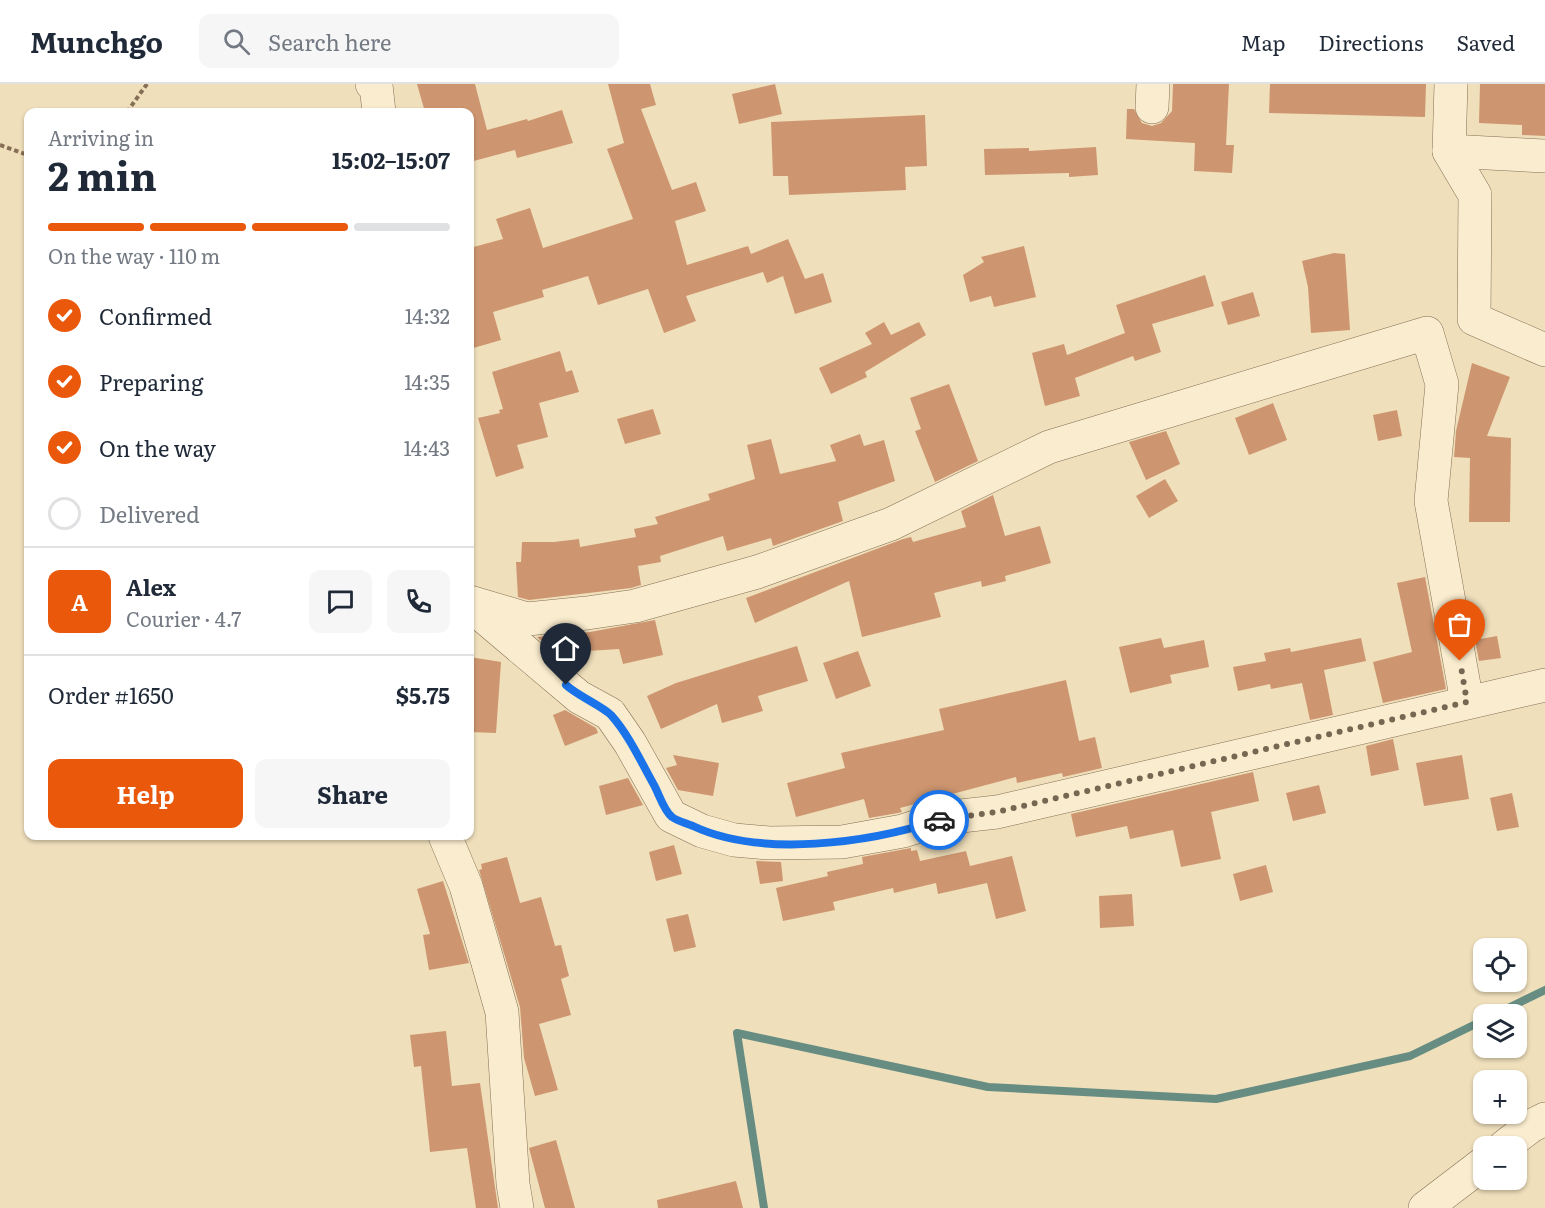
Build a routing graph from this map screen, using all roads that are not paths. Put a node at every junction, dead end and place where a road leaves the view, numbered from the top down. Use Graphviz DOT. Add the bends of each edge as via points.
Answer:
graph roads {
  1 [pos="372,84"];
  2 [pos="1451,84"];
  3 [pos="379,108"];
  4 [pos="1449,151"];
  5 [pos="1545,156"];
  6 [pos="1545,350"];
  7 [pos="474,605"];
  8 [pos="474,607"];
  9 [pos="1545,685"];
  10 [pos="1467,702"];
  11 [pos="447,840"];
  12 [pos="1545,1119"];
  13 [pos="1518,1136"];
  14 [pos="1473,1171"];
  15 [pos="517,1208"];
  16 [pos="1425,1208"];
  1 -- 3 [label="street" via="376,85"];
  2 -- 4 [label="street"];
  4 -- 5 [label="street"];
  4 -- 6 [label="street" via="1475,195 1474,319"];
  7 -- 10 [label="street" via="527,619 577,614 635,606 757,572 891,524 1049,447 1427,333 1442,384 1431,501"];
  8 -- 10 [label="street" via="579,697 609,714 671,816 734,840 842,842 903,831 943,818 997,812"];
  9 -- 10 [label="street"];
  11 -- 15 [label="street" via="466,886 502,1012"];
  12 -- 13 [label="street"];
  14 -- 16 [label="street"];
}
